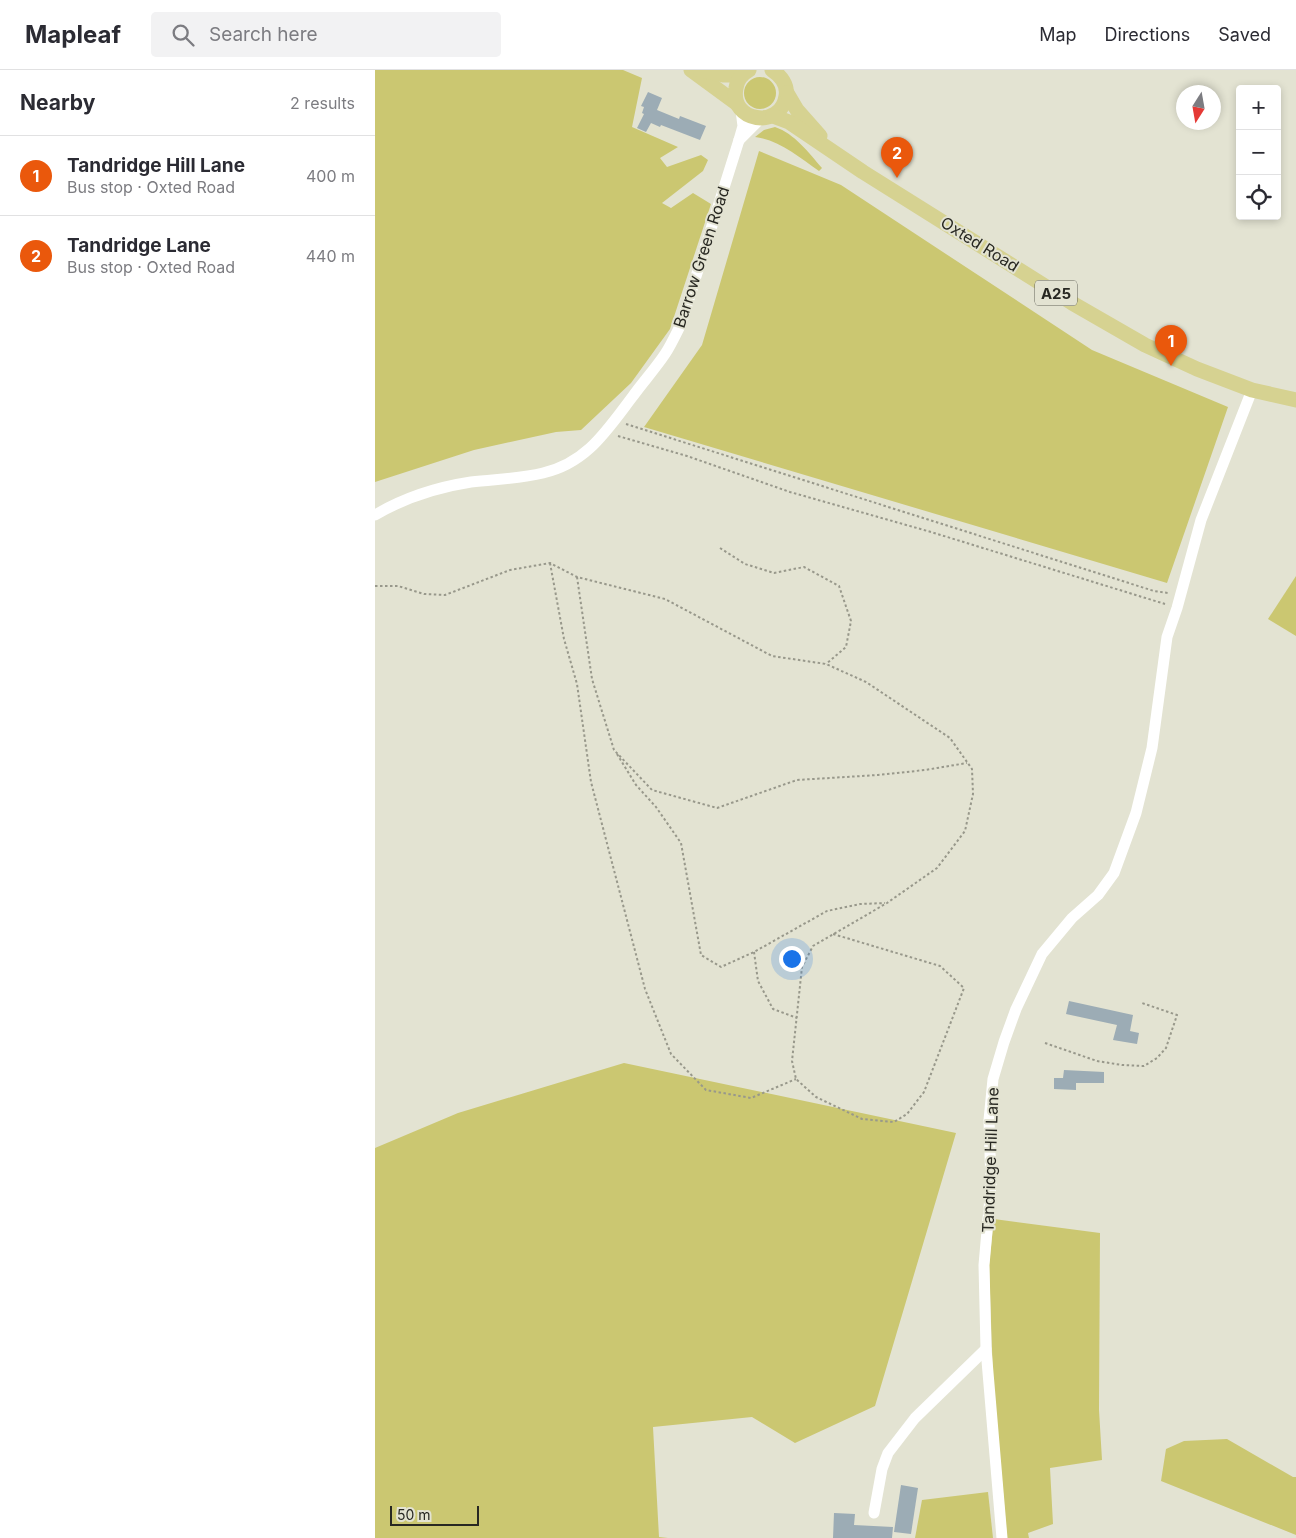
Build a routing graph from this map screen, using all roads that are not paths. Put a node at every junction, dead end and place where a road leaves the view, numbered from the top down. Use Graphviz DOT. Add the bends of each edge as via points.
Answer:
graph roads {
  1 [pos="691,70"];
  2 [pos="700,70"];
  3 [pos="772,70"];
  4 [pos="746,72"];
  5 [pos="787,93"];
  6 [pos="739,106"];
  7 [pos="767,117"];
  8 [pos="739,140"];
  9 [pos="832,151"];
  10 [pos="1252,390"];
  11 [pos="1296,400"];
  12 [pos="375,515"];
  13 [pos="986,1349"];
  14 [pos="874,1512"];
  15 [pos="1002,1538"];
  1 -- 6 [label="main road, Oxted Road"];
  2 -- 4 [label="main road" via="723,74"];
  3 -- 5 [label="main road, Oxted Road" via="781,77"];
  4 -- 6 [label="main road" via="737,82 735,94"];
  5 -- 7 [label="main road" via="780,110"];
  5 -- 9 [label="main road, Oxted Road / A25" via="797,110"];
  6 -- 7 [label="main road, Oxted Road" via="752,117"];
  6 -- 8 [label="street, Barrow Green Road" via="743,126"];
  7 -- 8 [label="street, Barrow Green Road"];
  7 -- 9 [label="main road, Oxted Road / A25" via="789,122"];
  8 -- 12 [label="street, Barrow Green Road" via="681,324 666,353 606,433 576,459 544,473 432,490"];
  9 -- 10 [label="main road, Oxted Road / A25" via="1072,303 1145,345 1197,370"];
  10 -- 11 [label="main road, Oxted Road / A25"];
  10 -- 13 [label="street, Tandridge Hill Lane" via="1201,520 1167,637 1152,748 1136,813 1114,873 1098,895 1072,918 1042,954 1003,1042 993,1079 989,1120 991,1185 984,1265"];
  13 -- 14 [label="street" via="915,1418 888,1453"];
  13 -- 15 [label="street, Tandridge Hill Lane"];
}
